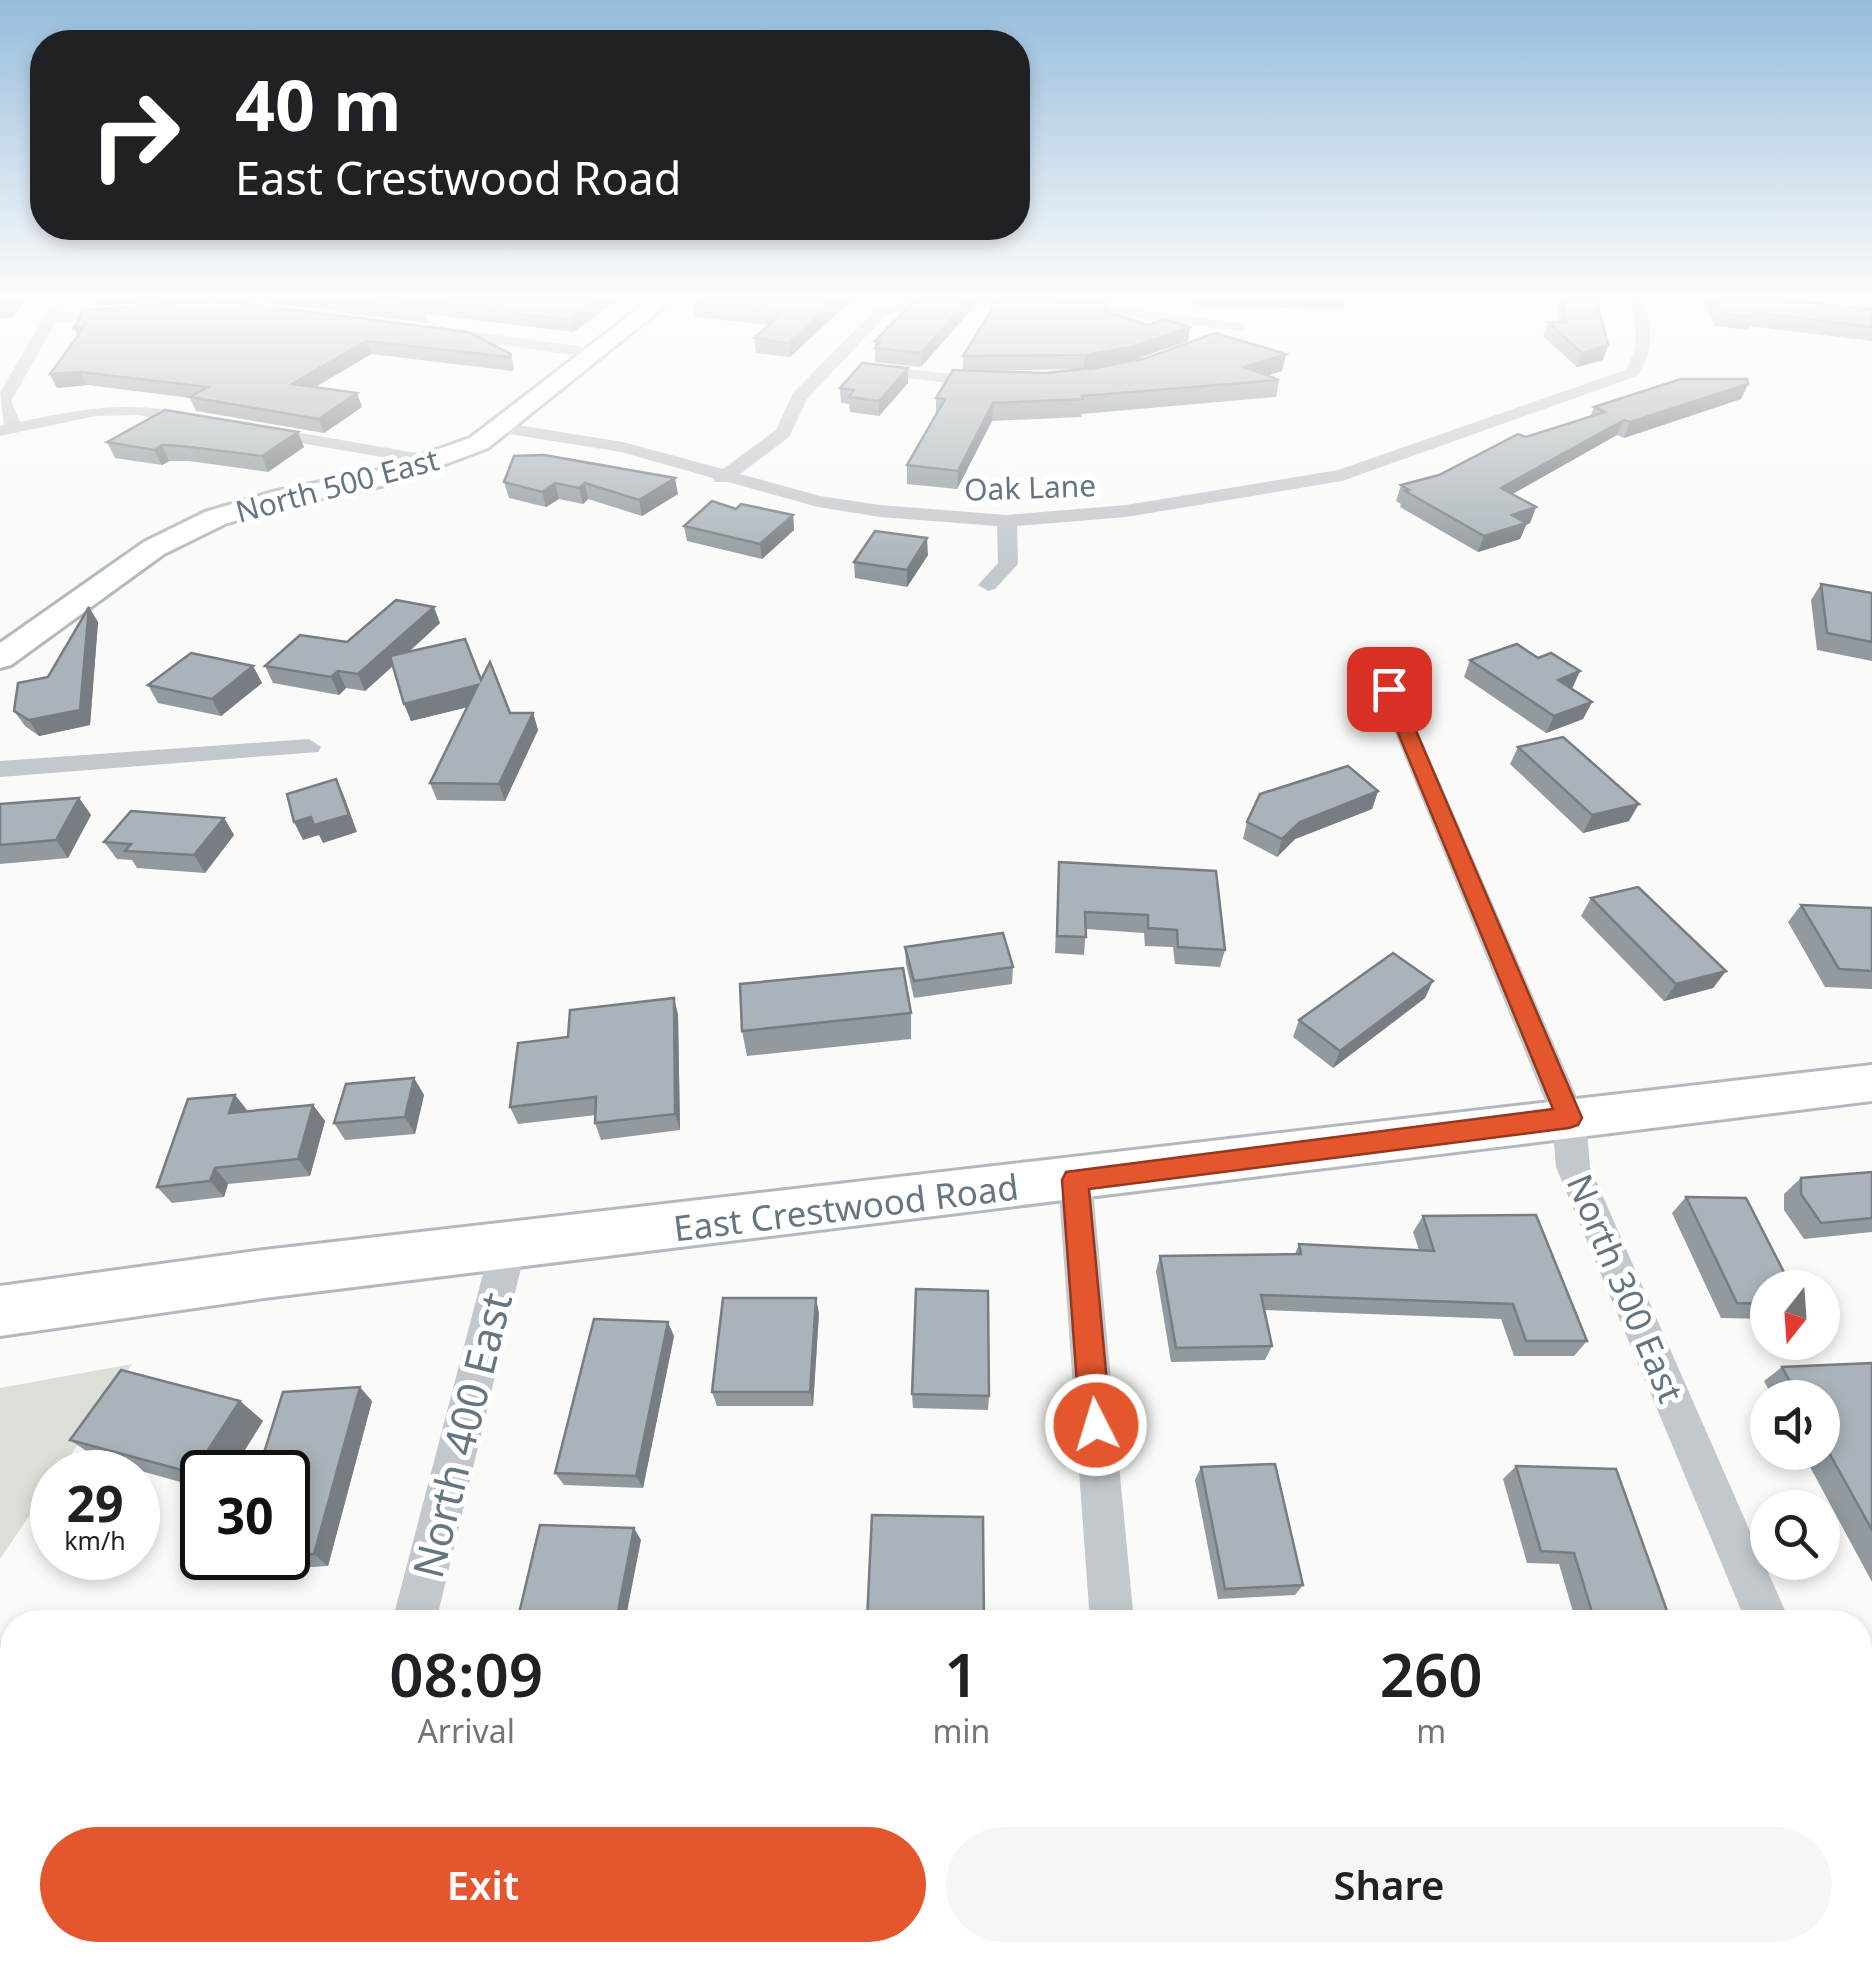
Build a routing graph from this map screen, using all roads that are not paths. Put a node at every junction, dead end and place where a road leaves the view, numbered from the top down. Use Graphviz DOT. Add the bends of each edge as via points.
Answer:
graph roads {
  1 [pos="11,390"];
  2 [pos="545,390"];
  3 [pos="806,390"];
  4 [pos="1582,390"];
  5 [pos="216,424"];
  6 [pos="236,427"];
  7 [pos="498,427"];
  8 [pos="7,429"];
  9 [pos="434,462"];
  10 [pos="722,478"];
  11 [pos="1007,521"];
  12 [pos="988,585"];
  13 [pos="0,658"];
  14 [pos="1382,674"];
  15 [pos="309,747"];
  16 [pos="0,770"];
  17 [pos="1872,1084"];
  18 [pos="1569,1118"];
  19 [pos="1075,1180"];
  20 [pos="508,1246"];
  21 [pos="0,1311"];
  22 [pos="417,1610"];
  23 [pos="1111,1610"];
  24 [pos="1763,1610"];
  1 -- 8 [label="street" via="4,401"];
  2 -- 7 [label="street, North 500 East"];
  3 -- 10 [label="street" via="783,434"];
  4 -- 11 [label="street, Oak Lane" via="1342,475 1126,511"];
  5 -- 8 [label="street" via="96,410"];
  6 -- 9 [label="street"];
  7 -- 9 [label="street, North 500 East"];
  7 -- 10 [label="street, Oak Lane" via="623,447"];
  9 -- 13 [label="street, North 500 East" via="215,518 154,548"];
  10 -- 11 [label="street, Oak Lane" via="865,509"];
  11 -- 12 [label="street" via="1008,564"];
  14 -- 18 [label="street, North 300 East"];
  15 -- 16 [label="street"];
  17 -- 18 [label="street, East Crestwood Road"];
  18 -- 19 [label="street, East Crestwood Road"];
  18 -- 24 [label="street, North 300 East" via="1573,1167"];
  19 -- 20 [label="street, East Crestwood Road"];
  19 -- 23 [label="street"];
  20 -- 21 [label="street, East Crestwood Road"];
  20 -- 22 [label="street, North 400 East"];
}
